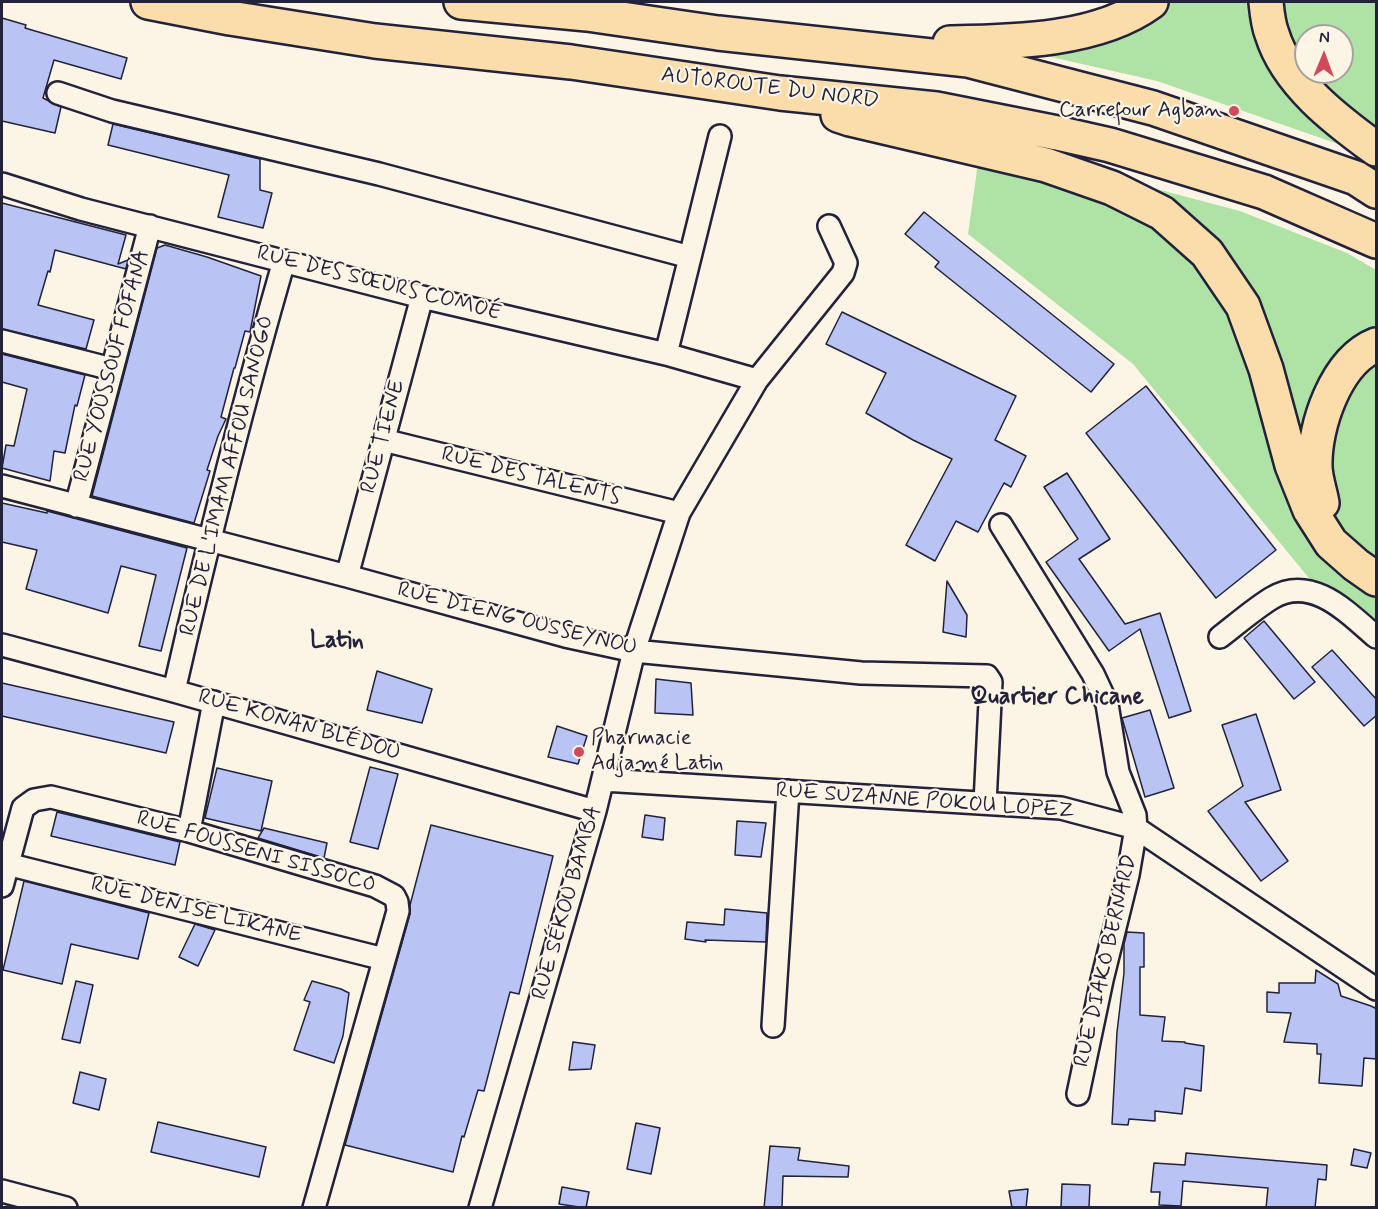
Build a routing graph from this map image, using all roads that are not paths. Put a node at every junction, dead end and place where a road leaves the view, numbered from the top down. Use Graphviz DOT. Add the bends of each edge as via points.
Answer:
graph roads {
  1 [pos="148,2"];
  2 [pos="462,2"];
  3 [pos="1151,2"];
  4 [pos="1266,2"];
  5 [pos="872,49"];
  6 [pos="58,93"];
  7 [pos="780,93"];
  8 [pos="720,136"];
  9 [pos="1377,149"];
  10 [pos="2,184"];
  11 [pos="1377,191"];
  12 [pos="150,226"];
  13 [pos="829,226"];
  14 [pos="1377,241"];
  15 [pos="690,256"];
  16 [pos="284,261"];
  17 [pos="422,297"];
  18 [pos="2,341"];
  19 [pos="1377,345"];
  20 [pos="666,354"];
  21 [pos="112,369"];
  22 [pos="757,380"];
  23 [pos="383,440"];
  24 [pos="2,486"];
  25 [pos="76,506"];
  26 [pos="679,513"];
  27 [pos="1001,525"];
  28 [pos="208,542"];
  29 [pos="1377,559"];
  30 [pos="346,576"];
  31 [pos="1377,579"];
  32 [pos="1220,637"];
  33 [pos="1377,637"];
  34 [pos="2,645"];
  35 [pos="634,651"];
  36 [pos="174,691"];
  37 [pos="214,702"];
  38 [pos="603,780"];
  39 [pos="788,791"];
  40 [pos="985,803"];
  41 [pos="595,811"];
  42 [pos="1136,828"];
  43 [pos="189,831"];
  44 [pos="7,864"];
  45 [pos="2,886"];
  46 [pos="384,959"];
  47 [pos="1377,988"];
  48 [pos="773,1026"];
  49 [pos="1078,1094"];
  50 [pos="2,1191"];
  51 [pos="66,1208"];
  52 [pos="314,1208"];
  53 [pos="480,1208"];
  1 -- 7 [label="highway, AUTOROUTE DU NORD" via="375,41 571,62"];
  2 -- 5 [label="highway"];
  3 -- 5 [label="highway" via="1112,22 1068,35"];
  4 -- 9 [label="highway" via="1272,34 1286,64 1325,108"];
  5 -- 11 [label="highway" via="968,60 1153,108 1356,178"];
  6 -- 15 [label="street" via="112,111 379,174"];
  7 -- 14 [label="highway, AUTOROUTE DU NORD" via="936,110 1110,145 1264,192"];
  7 -- 31 [label="highway" via="850,119 1046,165 1112,188 1162,213 1207,253 1243,306 1266,369 1292,465 1310,510 1331,543"];
  8 -- 15 [label="street"];
  10 -- 12 [label="street, RUE DES SŒURS COMOÉ"];
  12 -- 16 [label="street, RUE DES SŒURS COMOÉ"];
  12 -- 21 [label="street, RUE YOUSSOUF FOFANA"];
  13 -- 22 [label="street, RUE SÉKOU BAMBA" via="846,263 843,273"];
  15 -- 20 [label="street"];
  16 -- 17 [label="street, RUE DES SŒURS COMOÉ"];
  16 -- 28 [label="street, RUE DE L'IMAM AFFOU SANOGO"];
  17 -- 20 [label="street, RUE DES SŒURS COMOÉ"];
  17 -- 23 [label="street, RUE TIENE"];
  18 -- 21 [label="street"];
  19 -- 29 [label="highway" via="1370,347 1336,383 1318,437 1315,467 1323,505 1343,535"];
  20 -- 22 [label="street, RUE DES SŒURS COMOÉ"];
  21 -- 25 [label="street, RUE YOUSSOUF FOFANA"];
  22 -- 26 [label="street, RUE SÉKOU BAMBA"];
  23 -- 26 [label="street, RUE DES TALENTS"];
  23 -- 30 [label="street, RUE TIENE"];
  24 -- 25 [label="street, RUE DIENG OUSSEYNOU"];
  25 -- 28 [label="street, RUE DIENG OUSSEYNOU"];
  26 -- 35 [label="street, RUE SÉKOU BAMBA"];
  27 -- 42 [label="street" via="1093,674 1107,704 1118,772 1135,815"];
  28 -- 30 [label="street, RUE DIENG OUSSEYNOU"];
  28 -- 36 [label="street, RUE DE L'IMAM AFFOU SANOGO"];
  30 -- 35 [label="street, RUE DIENG OUSSEYNOU"];
  32 -- 33 [label="street" via="1273,597 1295,590 1317,593 1344,609"];
  34 -- 36 [label="street, RUE KONAN BLÉDOU"];
  35 -- 38 [label="street, RUE SÉKOU BAMBA"];
  35 -- 40 [label="street, RUE DIENG OUSSEYNOU" via="861,673 987,676 991,682"];
  36 -- 37 [label="street, RUE KONAN BLÉDOU"];
  37 -- 41 [label="street, RUE KONAN BLÉDOU"];
  37 -- 43 [label="street"];
  38 -- 39 [label="street, RUE SUZANNE POKOU LOPEZ"];
  38 -- 41 [label="street, RUE SÉKOU BAMBA"];
  39 -- 40 [label="street, RUE SUZANNE POKOU LOPEZ"];
  39 -- 48 [label="street"];
  40 -- 42 [label="street, RUE SUZANNE POKOU LOPEZ" via="1061,808"];
  41 -- 53 [label="street, RUE SÉKOU BAMBA"];
  42 -- 47 [label="street, RUE SUZANNE POKOU LOPEZ"];
  42 -- 49 [label="street, RUE DIAKO BERNARD"];
  43 -- 44 [label="street, RUE FOUSSENI SISSOCO" via="51,797 34,800 23,808"];
  43 -- 46 [label="street, RUE FOUSSENI SISSOCO" via="353,879 394,896 398,911"];
  44 -- 45 [label="street, RUE FOUSSENI SISSOCO"];
  44 -- 46 [label="street, RUE DENISE LIKANE"];
  46 -- 52 [label="street, RUE FOUSSENI SISSOCO"];
  50 -- 51 [label="street"];
}
